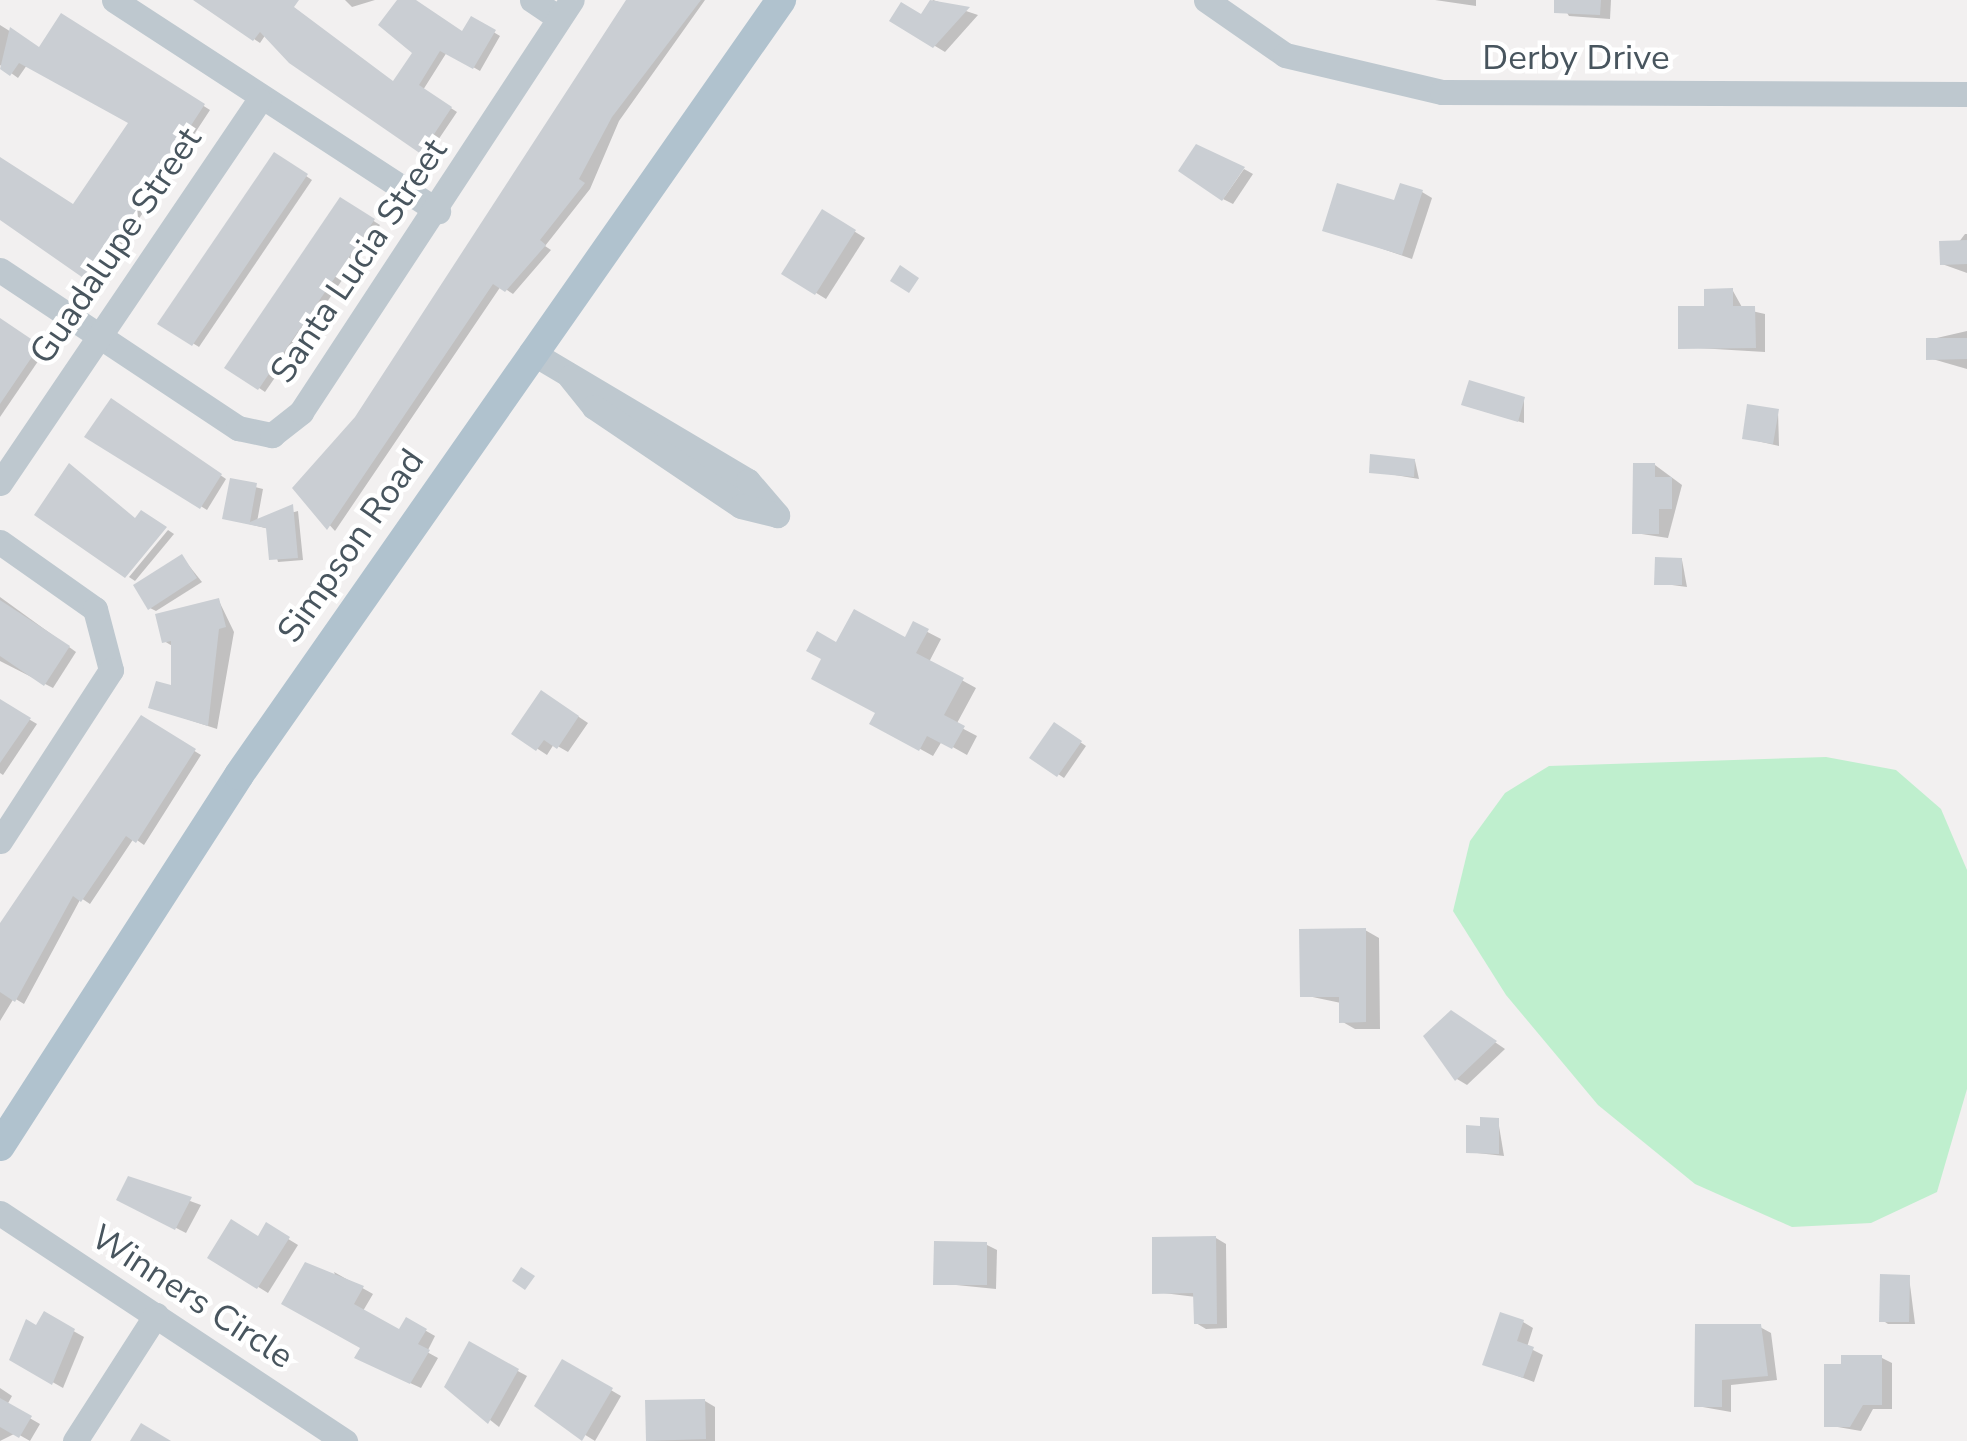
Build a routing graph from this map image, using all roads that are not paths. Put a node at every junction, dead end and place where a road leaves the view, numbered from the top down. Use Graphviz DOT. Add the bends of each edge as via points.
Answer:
graph roads {
  1 [pos="114,0"];
  2 [pos="532,0"];
  3 [pos="781,0"];
  4 [pos="1206,0"];
  5 [pos="565,9"];
  6 [pos="1967,94"];
  7 [pos="259,100"];
  8 [pos="438,211"];
  9 [pos="0,270"];
  10 [pos="96,336"];
  11 [pos="531,352"];
  12 [pos="570,377"];
  13 [pos="0,483"];
  14 [pos="0,542"];
  15 [pos="2,833"];
  16 [pos="0,1146"];
  17 [pos="0,1213"];
  18 [pos="156,1315"];
  19 [pos="76,1441"];
  20 [pos="346,1441"];
  1 -- 7 [label="street"];
  2 -- 5 [label="street"];
  3 -- 11 [label="main road, Simpson Road"];
  4 -- 6 [label="street, Derby Drive" via="1285,55 1442,92"];
  5 -- 8 [label="street, Santa Lucia Street"];
  7 -- 8 [label="street"];
  7 -- 10 [label="street, Guadalupe Street"];
  8 -- 10 [label="street, Santa Lucia Street" via="301,412 272,435 238,428"];
  9 -- 10 [label="street, Santa Lucia Street"];
  10 -- 13 [label="street, Guadalupe Street"];
  11 -- 12 [label="street"];
  11 -- 16 [label="main road, Simpson Road" via="239,775"];
  12 -- 12 [label="street" via="594,406 741,506 777,514 748,481 604,388"];
  14 -- 15 [label="street" via="94,608 111,670"];
  17 -- 18 [label="street, Winners Circle"];
  18 -- 19 [label="street"];
  18 -- 20 [label="street, Winners Circle"];
}
